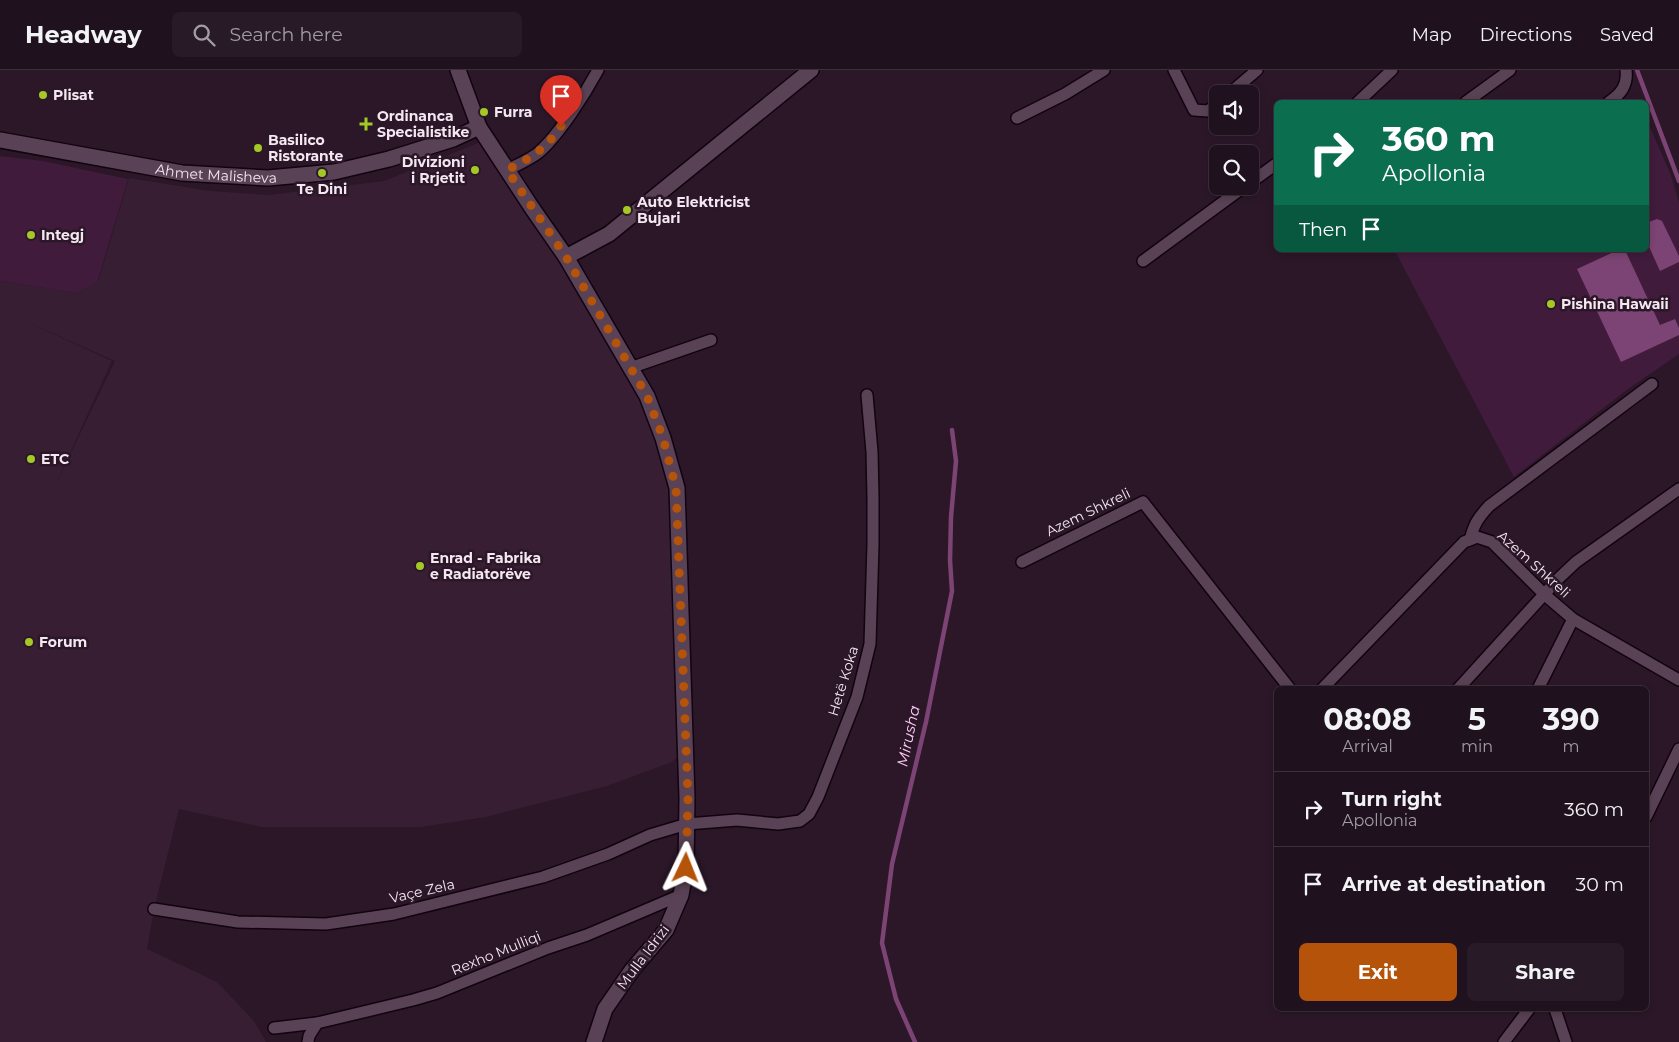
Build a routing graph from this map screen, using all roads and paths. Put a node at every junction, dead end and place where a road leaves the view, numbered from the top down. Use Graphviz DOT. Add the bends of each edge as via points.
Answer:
graph roads {
  1 [pos="458,70"];
  2 [pos="598,70"];
  3 [pos="811,70"];
  4 [pos="1104,70"];
  5 [pos="1174,70"];
  6 [pos="1257,70"];
  7 [pos="1392,70"];
  8 [pos="1510,70"];
  9 [pos="1626,70"];
  10 [pos="1240,85"];
  11 [pos="1360,100"];
  12 [pos="1469,100"];
  13 [pos="1612,100"];
  14 [pos="1209,110"];
  15 [pos="1017,118"];
  16 [pos="479,127"];
  17 [pos="3,142"];
  18 [pos="1274,165"];
  19 [pos="507,170"];
  20 [pos="1259,176"];
  21 [pos="1233,195"];
  22 [pos="566,257"];
  23 [pos="1143,261"];
  24 [pos="711,340"];
  25 [pos="630,368"];
  26 [pos="1652,384"];
  27 [pos="868,395"];
  28 [pos="1679,489"];
  29 [pos="1470,540"];
  30 [pos="1022,562"];
  31 [pos="1545,594"];
  32 [pos="1573,618"];
  33 [pos="1679,680"];
  34 [pos="1288,686"];
  35 [pos="1325,686"];
  36 [pos="1461,686"];
  37 [pos="1539,686"];
  38 [pos="1679,749"];
  39 [pos="1649,811"];
  40 [pos="687,824"];
  41 [pos="681,895"];
  42 [pos="154,908"];
  43 [pos="1527,1011"];
  44 [pos="1556,1011"];
  45 [pos="317,1023"];
  46 [pos="274,1028"];
  47 [pos="308,1042"];
  48 [pos="594,1042"];
  49 [pos="1504,1042"];
  50 [pos="1566,1042"];
  1 -- 16 [label="street, Mulla Idrizi"];
  2 -- 19 [label="street" via="552,140 537,154"];
  3 -- 22 [label="street" via="610,234"];
  4 -- 15 [label="street"];
  5 -- 14 [label="street" via="1194,110"];
  6 -- 10 [label="street"];
  7 -- 11 [label="street"];
  8 -- 12 [label="street"];
  9 -- 13 [label="street" via="1627,78 1621,93"];
  16 -- 17 [label="street, Ahmet Malisheva" via="434,145 334,172 268,178 182,172"];
  16 -- 19 [label="street, Mulla Idrizi"];
  18 -- 20 [label="street"];
  19 -- 22 [label="street, Mulla Idrizi"];
  21 -- 23 [label="street"];
  22 -- 25 [label="street, Mulla Idrizi"];
  24 -- 25 [label="street"];
  25 -- 40 [label="street, Mulla Idrizi" via="647,396 663,438 676,488"];
  26 -- 29 [label="street" via="1489,506 1473,526"];
  27 -- 40 [label="street, Hetë Koka" via="873,516 870,644 857,696 818,797 809,814 800,822 778,824 737,820"];
  28 -- 31 [label="street" via="1576,562"];
  29 -- 31 [label="street, Azem Shkreli" via="1477,538 1492,542"];
  29 -- 35 [label="street" via="1464,542"];
  30 -- 34 [label="street, Azem Shkreli" via="1143,502"];
  31 -- 32 [label="street, Azem Shkreli"];
  31 -- 36 [label="street"];
  32 -- 33 [label="street, Azem Shkreli"];
  32 -- 37 [label="street"];
  38 -- 39 [label="street"];
  40 -- 41 [label="street, Mulla Idrizi" via="686,868"];
  40 -- 42 [label="street, Vaçe Zela" via="650,835 543,878 394,914 326,924 238,922"];
  41 -- 45 [label="street, Rexho Mulliqi" via="437,993"];
  41 -- 48 [label="street, Mulla Idrizi" via="666,930 605,1009"];
  43 -- 49 [label="street"];
  44 -- 50 [label="street"];
  45 -- 46 [label="street, Rexho Mulliqi"];
  45 -- 47 [label="street"];
}
